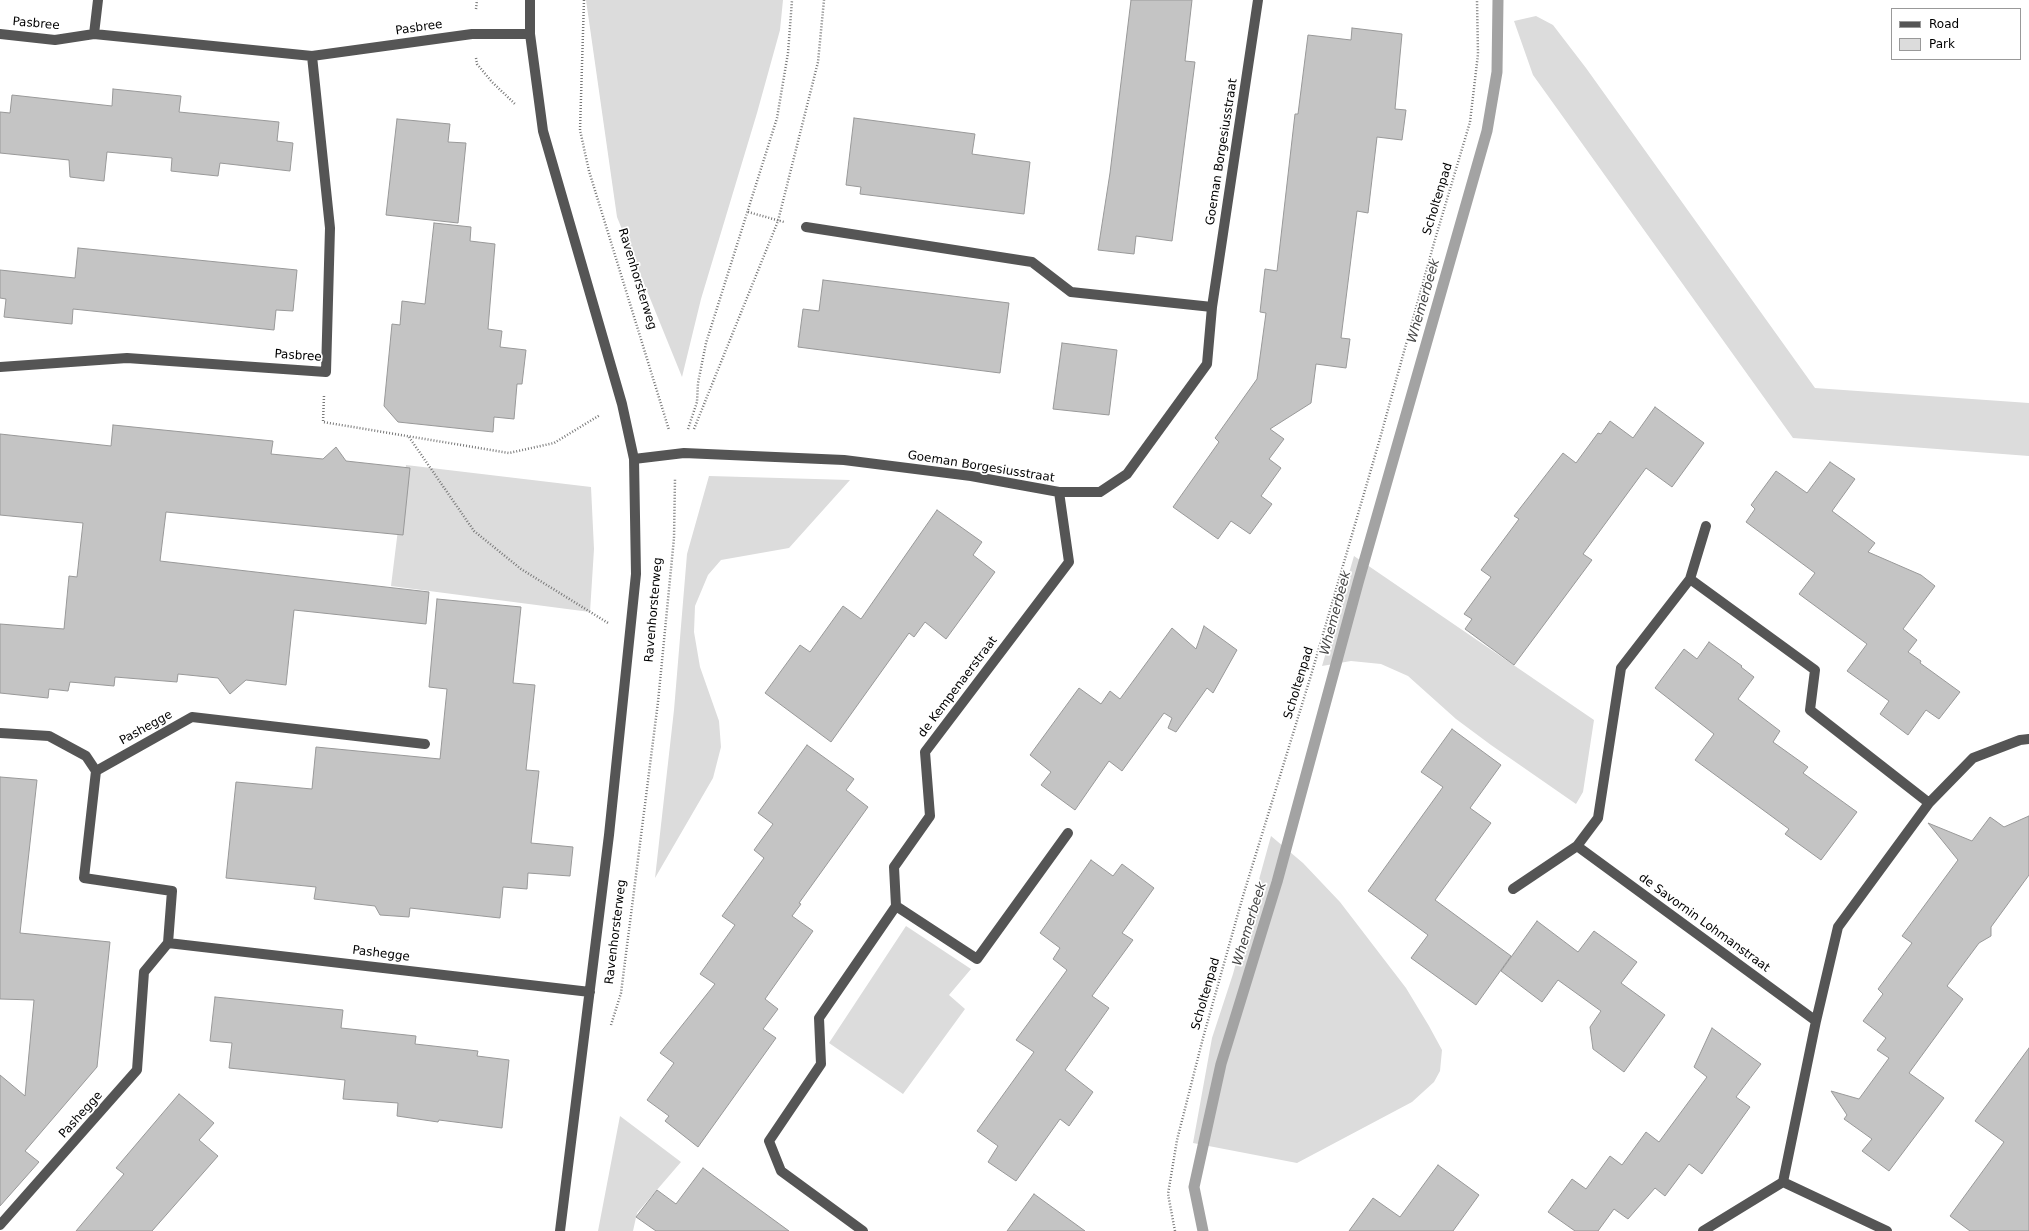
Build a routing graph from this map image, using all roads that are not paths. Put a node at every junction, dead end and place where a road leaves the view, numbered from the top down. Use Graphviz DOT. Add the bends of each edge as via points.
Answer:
graph roads {
  1 [pos="98,0"];
  2 [pos="530,0"];
  3 [pos="1258,0"];
  4 [pos="0,34"];
  5 [pos="94,34"];
  6 [pos="530,34"];
  7 [pos="312,56"];
  8 [pos="806,227"];
  9 [pos="1212,307"];
  10 [pos="0,367"];
  11 [pos="634,459"];
  12 [pos="1059,492"];
  13 [pos="1706,526"];
  14 [pos="1690,580"];
  15 [pos="0,733"];
  16 [pos="2029,739"];
  17 [pos="425,744"];
  18 [pos="96,771"];
  19 [pos="1929,803"];
  20 [pos="1068,834"];
  21 [pos="1577,846"];
  22 [pos="1513,889"];
  23 [pos="896,906"];
  24 [pos="168,942"];
  25 [pos="590,992"];
  26 [pos="1816,1021"];
  27 [pos="1783,1182"];
  28 [pos="0,1225"];
  29 [pos="560,1231"];
  30 [pos="863,1231"];
  31 [pos="1703,1231"];
  32 [pos="1887,1231"];
  1 -- 5 [label="street"];
  2 -- 6 [label="street, Ravenhorsterweg"];
  3 -- 9 [label="street, Goeman Borgesiusstraat"];
  4 -- 5 [label="street, Pasbree" via="55,40"];
  5 -- 7 [label="street, Pasbree"];
  6 -- 7 [label="street, Pasbree" via="472,34"];
  6 -- 11 [label="street, Ravenhorsterweg" via="543,131 622,404"];
  7 -- 10 [label="street, Pasbree" via="330,228 326,372 127,358"];
  8 -- 9 [label="street" via="1032,262 1071,292"];
  9 -- 12 [label="street, Goeman Borgesiusstraat" via="1207,364 1127,474 1100,492"];
  11 -- 12 [label="street, Goeman Borgesiusstraat" via="680,454 844,460 972,476"];
  11 -- 25 [label="street, Ravenhorsterweg" via="636,574"];
  12 -- 23 [label="street, de Kempenaerstraat" via="1069,562 924,752 930,816 894,867"];
  13 -- 14 [label="street"];
  14 -- 19 [label="street" via="1815,670 1810,710"];
  14 -- 21 [label="street" via="1621,668 1598,818"];
  15 -- 18 [label="street" via="49,736 86,756"];
  16 -- 19 [label="street" via="1973,758"];
  17 -- 18 [label="street, Pashegge" via="192,717"];
  18 -- 24 [label="street" via="84,878 172,891"];
  19 -- 26 [label="street" via="1838,927"];
  20 -- 23 [label="street" via="977,959"];
  21 -- 22 [label="street"];
  21 -- 26 [label="street, de Savornin Lohmanstraat"];
  23 -- 30 [label="street" via="819,1018 821,1064 769,1141 781,1171"];
  24 -- 25 [label="street, Pashegge"];
  24 -- 28 [label="street, Pashegge" via="144,972 137,1070"];
  25 -- 29 [label="street, Ravenhorsterweg"];
  26 -- 27 [label="street"];
  27 -- 31 [label="street"];
  27 -- 32 [label="street"];
}
